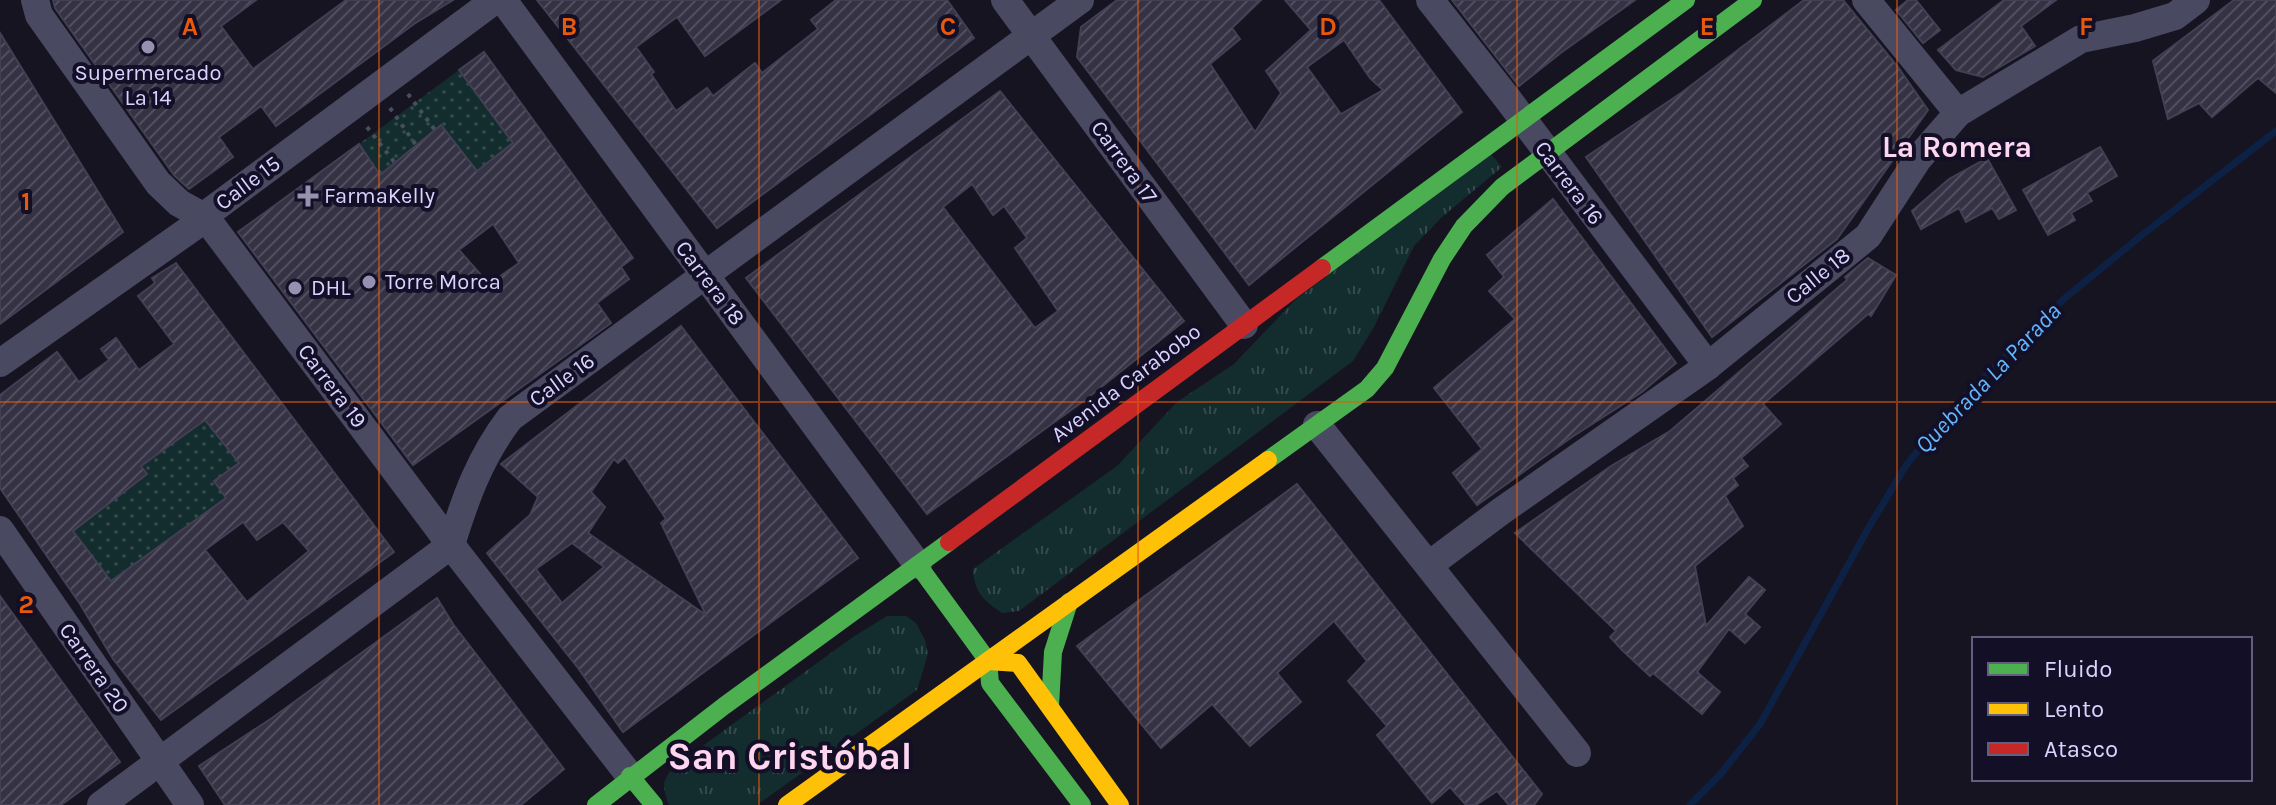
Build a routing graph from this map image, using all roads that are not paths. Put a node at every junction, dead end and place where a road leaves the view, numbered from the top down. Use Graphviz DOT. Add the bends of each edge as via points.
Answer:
graph roads {
  1 [pos="35,0"];
  2 [pos="495,0"];
  3 [pos="503,0"];
  4 [pos="1005,0"];
  5 [pos="1080,0"];
  6 [pos="1430,0"];
  7 [pos="1686,0"];
  8 [pos="1753,0"];
  9 [pos="1866,0"];
  10 [pos="2196,0"];
  11 [pos="1032,36"];
  12 [pos="1958,113"];
  13 [pos="1521,118"];
  14 [pos="1547,153"];
  15 [pos="206,218"];
  16 [pos="705,278"];
  17 [pos="1244,325"];
  18 [pos="0,363"];
  19 [pos="1708,366"];
  20 [pos="1317,425"];
  21 [pos="0,530"];
  22 [pos="451,545"];
  23 [pos="918,565"];
  24 [pos="1429,565"];
  25 [pos="1069,602"];
  26 [pos="988,661"];
  27 [pos="1050,706"];
  28 [pos="1577,753"];
  29 [pos="158,761"];
  30 [pos="630,776"];
  31 [pos="602,804"];
  32 [pos="101,805"];
  33 [pos="190,805"];
  34 [pos="654,805"];
  35 [pos="787,805"];
  36 [pos="1082,805"];
  37 [pos="1120,805"];
  1 -- 15 [label="street, Carrera 19" via="39,15 158,183"];
  2 -- 15 [label="street, Calle 15"];
  3 -- 16 [label="street, Carrera 18"];
  4 -- 11 [label="street, Carrera 17"];
  5 -- 11 [label="street, Calle 16"];
  6 -- 13 [label="street, Carrera 16"];
  7 -- 13 [label="main road, Avenida Carabobo"];
  8 -- 14 [label="main road"];
  9 -- 12 [label="street"];
  10 -- 12 [label="street, Calle 18" via="2175,16 2081,39"];
  11 -- 16 [label="street, Calle 16"];
  11 -- 17 [label="street, Carrera 17"];
  12 -- 19 [label="street, Calle 18" via="1918,159 1868,236"];
  13 -- 14 [label="street, Carrera 16"];
  13 -- 17 [label="main road, Avenida Carabobo"];
  14 -- 19 [label="street, Carrera 16"];
  14 -- 20 [label="main road" via="1502,187 1464,226 1385,368 1367,389"];
  15 -- 18 [label="street, Calle 15"];
  15 -- 22 [label="street, Carrera 19"];
  16 -- 22 [label="street, Calle 16" via="510,418 482,460"];
  16 -- 23 [label="street, Carrera 18"];
  17 -- 23 [label="main road, Avenida Carabobo"];
  19 -- 24 [label="street, Calle 18"];
  20 -- 24 [label="street"];
  20 -- 25 [label="main road"];
  21 -- 29 [label="street, Carrera 20"];
  22 -- 29 [label="street"];
  22 -- 30 [label="street, Carrera 19"];
  23 -- 26 [label="main road"];
  23 -- 30 [label="main road, Avenida Carabobo"];
  24 -- 28 [label="street"];
  25 -- 26 [label="main road"];
  25 -- 27 [label="main road" via="1049,669"];
  26 -- 27 [label="main road" via="1018,663"];
  26 -- 35 [label="main road"];
  26 -- 36 [label="main road" via="990,683"];
  27 -- 37 [label="main road"];
  29 -- 32 [label="street"];
  29 -- 33 [label="street, Carrera 20"];
  30 -- 31 [label="main road, Avenida Carabobo"];
  30 -- 34 [label="main road"];
}
